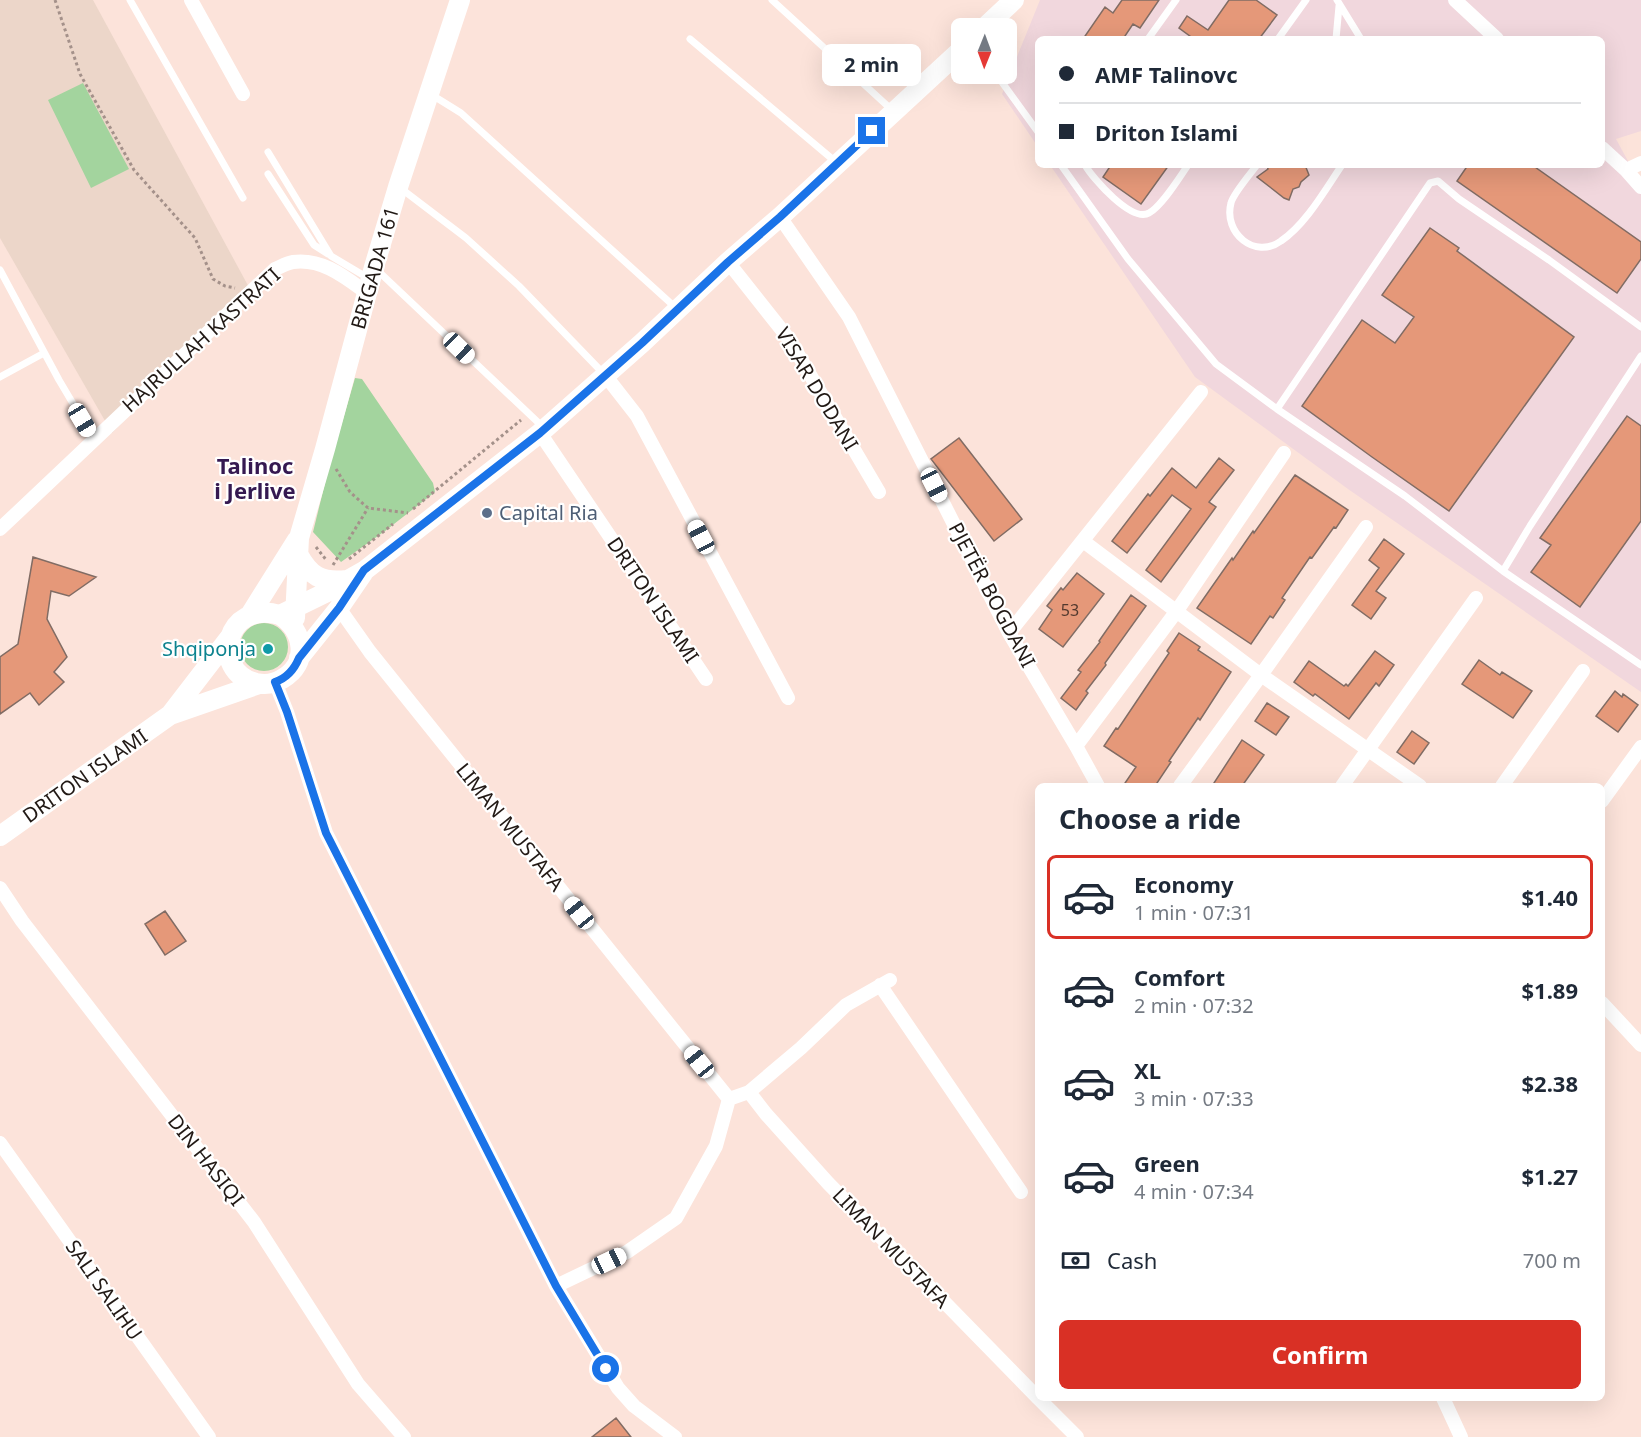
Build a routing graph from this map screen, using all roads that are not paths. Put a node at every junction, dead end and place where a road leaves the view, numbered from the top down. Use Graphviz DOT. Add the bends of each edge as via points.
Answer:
graph roads {
  1 [pos="130,0"];
  2 [pos="191,0"];
  3 [pos="460,0"];
  4 [pos="772,0"];
  5 [pos="1014,0"];
  6 [pos="1176,0"];
  7 [pos="1306,0"];
  8 [pos="1455,0"];
  9 [pos="1338,3"];
  10 [pos="995,18"];
  11 [pos="1150,36"];
  12 [pos="1280,36"];
  13 [pos="1336,36"];
  14 [pos="1359,36"];
  15 [pos="1494,36"];
  16 [pos="690,39"];
  17 [pos="951,59"];
  18 [pos="1003,84"];
  19 [pos="430,93"];
  20 [pos="243,94"];
  21 [pos="894,112"];
  22 [pos="1035,128"];
  23 [pos="1605,151"];
  24 [pos="268,152"];
  25 [pos="1641,163"];
  26 [pos="837,164"];
  27 [pos="1063,168"];
  28 [pos="1086,168"];
  29 [pos="1186,168"];
  30 [pos="1255,168"];
  31 [pos="1340,168"];
  32 [pos="1626,170"];
  33 [pos="268,174"];
  34 [pos="398,187"];
  35 [pos="1641,187"];
  36 [pos="243,198"];
  37 [pos="780,217"];
  38 [pos="331,256"];
  39 [pos="728,262"];
  40 [pos="0,270"];
  41 [pos="370,280"];
  42 [pos="678,309"];
  43 [pos="1641,327"];
  44 [pos="44,353"];
  45 [pos="1641,356"];
  46 [pos="605,375"];
  47 [pos="0,377"];
  48 [pos="1201,392"];
  49 [pos="1277,409"];
  50 [pos="542,430"];
  51 [pos="94,439"];
  52 [pos="1284,453"];
  53 [pos="879,492"];
  54 [pos="1366,526"];
  55 [pos="0,529"];
  56 [pos="1083,541"];
  57 [pos="298,546"];
  58 [pos="364,570"];
  59 [pos="1503,571"];
  60 [pos="343,572"];
  61 [pos="1476,598"];
  62 [pos="339,608"];
  63 [pos="288,612"];
  64 [pos="1176,612"];
  65 [pos="250,615"];
  66 [pos="1009,633"];
  67 [pos="230,637"];
  68 [pos="299,658"];
  69 [pos="1641,665"];
  70 [pos="1583,671"];
  71 [pos="1261,675"];
  72 [pos="706,679"];
  73 [pos="267,683"];
  74 [pos="788,698"];
  75 [pos="171,715"];
  76 [pos="1076,746"];
  77 [pos="1641,747"];
  78 [pos="1369,749"];
  79 [pos="1096,783"];
  80 [pos="1182,783"];
  81 [pos="1344,783"];
  82 [pos="1416,783"];
  83 [pos="1504,783"];
  84 [pos="1605,797"];
  85 [pos="0,836"];
  86 [pos="0,888"];
  87 [pos="1605,1006"];
  88 [pos="1641,1045"];
  89 [pos="749,1092"];
  90 [pos="729,1100"];
  91 [pos="0,1143"];
  92 [pos="1021,1192"];
  93 [pos="556,1286"];
  94 [pos="1035,1395"];
  95 [pos="1041,1401"];
  96 [pos="1444,1401"];
  97 [pos="209,1437"];
  98 [pos="404,1437"];
  99 [pos="675,1437"];
  100 [pos="1077,1437"];
  101 [pos="1461,1437"];
  1 -- 36 [label="lane"];
  2 -- 20 [label="street"];
  3 -- 19 [label="street, BRIGADA 161"];
  4 -- 21 [label="lane"];
  5 -- 10 [label="street"];
  6 -- 11 [label="lane"];
  7 -- 12 [label="lane"];
  8 -- 15 [label="street"];
  9 -- 13 [label="lane"];
  9 -- 14 [label="lane"];
  16 -- 26 [label="lane"];
  17 -- 21 [label="street, DRITON ISLAMI"];
  18 -- 22 [label="lane"];
  19 -- 34 [label="street, BRIGADA 161"];
  19 -- 42 [label="lane" via="461,112"];
  21 -- 26 [label="street, DRITON ISLAMI"];
  23 -- 32 [label="street"];
  24 -- 38 [label="lane"];
  25 -- 32 [label="street"];
  26 -- 37 [label="street, DRITON ISLAMI"];
  27 -- 49 [label="lane" via="1128,259 1216,364"];
  28 -- 29 [label="lane" via="1109,194 1138,215 1148,214 1158,206"];
  30 -- 31 [label="lane" via="1231,201 1230,213 1235,233 1258,248 1282,241 1304,219"];
  32 -- 35 [label="street"];
  33 -- 38 [label="lane" via="314,245"];
  34 -- 41 [label="street, BRIGADA 161"];
  34 -- 46 [label="lane" via="466,238 519,286"];
  37 -- 39 [label="street, DRITON ISLAMI"];
  37 -- 66 [label="street, PJETËR BOGDANI" via="849,317"];
  38 -- 41 [label="lane"];
  39 -- 42 [label="street, DRITON ISLAMI"];
  39 -- 53 [label="street, VISAR DODANI" via="789,339"];
  40 -- 44 [label="lane"];
  41 -- 50 [label="lane"];
  41 -- 51 [label="street, HAJRULLAH KASTRATI" via="314,263 292,262 274,269"];
  41 -- 57 [label="street, BRIGADA 161"];
  42 -- 46 [label="street, DRITON ISLAMI"];
  43 -- 49 [label="lane" via="1438,181 1430,183"];
  44 -- 47 [label="lane"];
  44 -- 51 [label="lane"];
  45 -- 59 [label="lane"];
  46 -- 50 [label="street, DRITON ISLAMI"];
  46 -- 74 [label="street" via="637,416"];
  48 -- 56 [label="street"];
  49 -- 59 [label="lane" via="1405,496"];
  50 -- 58 [label="street, DRITON ISLAMI"];
  50 -- 72 [label="street, DRITON ISLAMI"];
  51 -- 55 [label="street, HAJRULLAH KASTRATI"];
  52 -- 64 [label="street"];
  54 -- 71 [label="street"];
  56 -- 64 [label="street"];
  56 -- 66 [label="street"];
  57 -- 60 [label="street" via="305,566 320,579 332,582"];
  57 -- 63 [label="street, BRIGADA 161"];
  57 -- 65 [label="street, BRIGADA 161"];
  58 -- 60 [label="street, DRITON ISLAMI"];
  58 -- 62 [label="street, DRITON ISLAMI"];
  59 -- 69 [label="lane"];
  60 -- 63 [label="street, DRITON ISLAMI"];
  61 -- 78 [label="street"];
  62 -- 68 [label="street, DRITON ISLAMI"];
  62 -- 90 [label="street, LIMAN MUSTAFA" via="370,652"];
  63 -- 65 [label="street, DRITON ISLAMI"];
  63 -- 68 [label="street" via="288,621 299,638"];
  64 -- 71 [label="street"];
  64 -- 76 [label="street"];
  65 -- 67 [label="street, DRITON ISLAMI" via="241,620"];
  66 -- 76 [label="street, PJETËR BOGDANI"];
  67 -- 73 [label="street" via="230,658 240,675 249,681"];
  67 -- 75 [label="street, DRITON ISLAMI"];
  68 -- 73 [label="street, DRITON ISLAMI" via="288,675"];
  70 -- 83 [label="street"];
  71 -- 78 [label="street"];
  71 -- 80 [label="street"];
  73 -- 75 [label="street, DRITON ISLAMI"];
  73 -- 93 [label="street" via="287,712 326,833"];
  75 -- 85 [label="street, DRITON ISLAMI"];
  76 -- 79 [label="street, PJETËR BOGDANI"];
  77 -- 84 [label="street"];
  78 -- 81 [label="street"];
  78 -- 82 [label="street"];
  86 -- 98 [label="street, DIN HASIQI" via="21,921 254,1222 358,1384"];
  87 -- 88 [label="street"];
  89 -- 90 [label="street"];
  89 -- 92 [label="street" via="846,1005 885,982"];
  89 -- 94 [label="street, LIMAN MUSTAFA" via="828,1183"];
  90 -- 93 [label="street" via="716,1146 676,1218 627,1252"];
  91 -- 97 [label="street, SALI SALIHU"];
  93 -- 99 [label="street" via="618,1388 634,1406"];
  95 -- 100 [label="street, LIMAN MUSTAFA"];
  96 -- 101 [label="street"];
}
